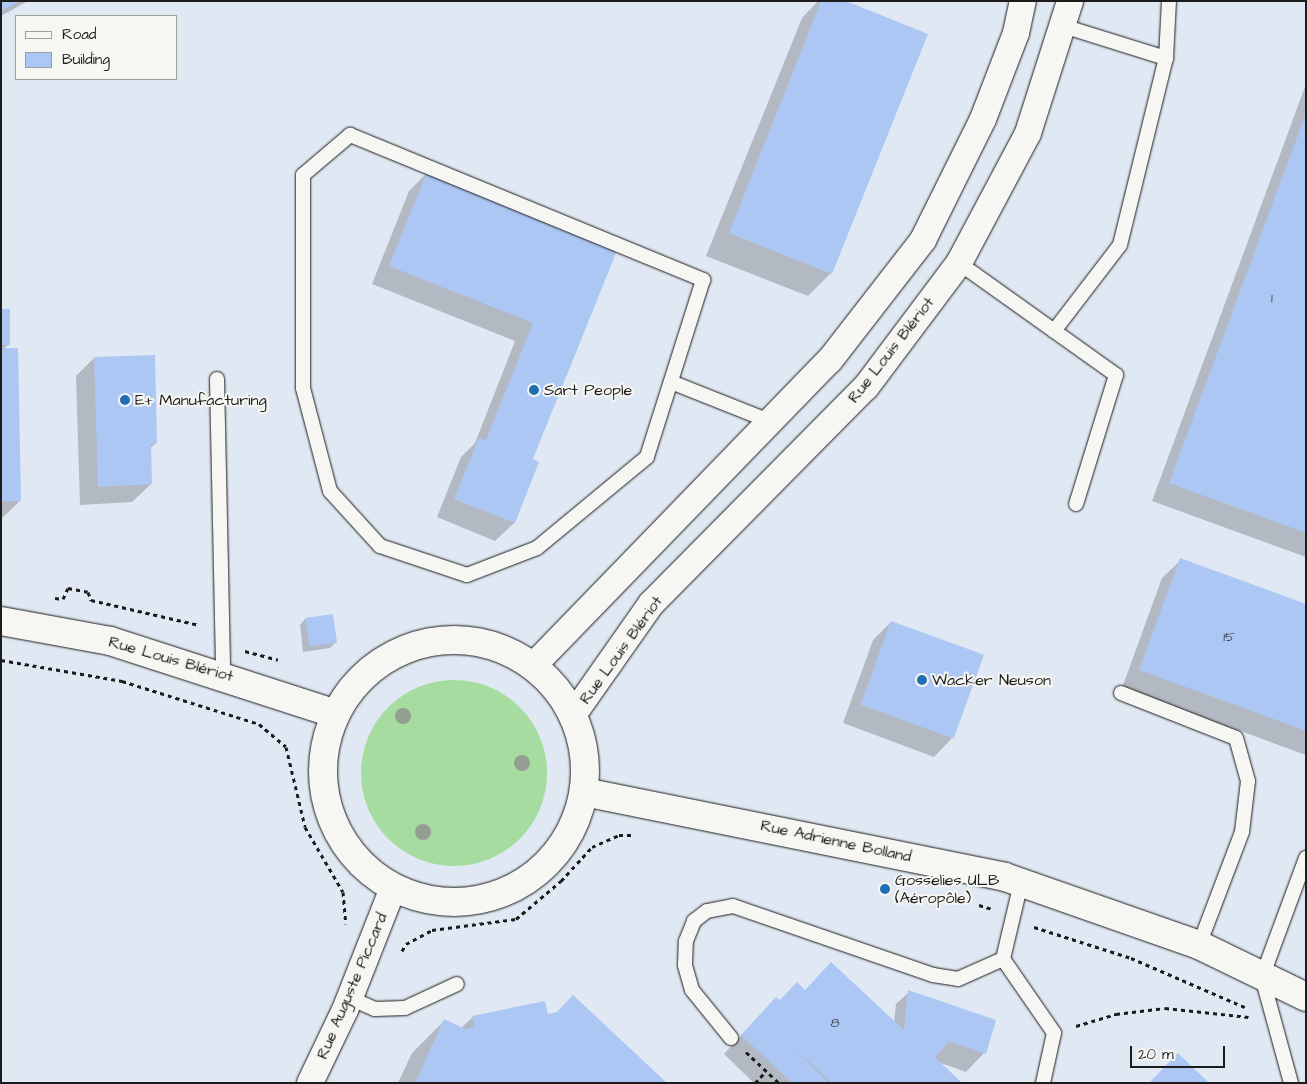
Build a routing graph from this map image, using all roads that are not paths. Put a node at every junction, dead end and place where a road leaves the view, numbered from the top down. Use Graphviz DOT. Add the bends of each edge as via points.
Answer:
graph roads {
  1 [pos="1023,1"];
  2 [pos="1070,1"];
  3 [pos="1169,1"];
  4 [pos="1063,26"];
  5 [pos="1166,58"];
  6 [pos="959,262"];
  7 [pos="1054,331"];
  8 [pos="217,379"];
  9 [pos="671,382"];
  10 [pos="769,421"];
  11 [pos="1076,504"];
  12 [pos="1,620"];
  13 [pos="533,666"];
  14 [pos="223,674"];
  15 [pos="1122,693"];
  16 [pos="336,714"];
  17 [pos="573,715"];
  18 [pos="584,792"];
  19 [pos="1306,858"];
  20 [pos="1021,883"];
  21 [pos="393,888"];
  22 [pos="1199,945"];
  23 [pos="1003,959"];
  24 [pos="1262,977"];
  25 [pos="457,984"];
  26 [pos="1306,997"];
  27 [pos="350,998"];
  28 [pos="732,1038"];
  29 [pos="310,1083"];
  30 [pos="1044,1083"];
  31 [pos="1292,1083"];
  1 -- 10 [label="street" via="1016,33 982,119 923,240 830,360"];
  2 -- 4 [label="street, Rue Louis Blériot"];
  3 -- 5 [label="lane"];
  4 -- 5 [label="lane"];
  4 -- 6 [label="street, Rue Louis Blériot" via="1028,133"];
  5 -- 7 [label="lane" via="1120,245"];
  6 -- 7 [label="lane"];
  6 -- 17 [label="street, Rue Louis Blériot" via="866,387 651,604"];
  7 -- 11 [label="lane" via="1116,375"];
  8 -- 14 [label="lane"];
  9 -- 9 [label="lane" via="647,457 537,548 467,575 380,546 330,491 303,388 303,175 350,135 703,280"];
  9 -- 10 [label="lane"];
  10 -- 13 [label="street"];
  12 -- 14 [label="street, Rue Louis Blériot" via="110,641"];
  13 -- 16 [label="street" via="499,648 461,640 423,644 380,664 358,682"];
  13 -- 17 [label="street" via="556,688"];
  14 -- 16 [label="street, Rue Louis Blériot"];
  15 -- 22 [label="lane" via="1236,738 1248,780 1242,832"];
  16 -- 21 [label="street" via="323,756 328,809 337,833 363,867"];
  17 -- 18 [label="street" via="585,753"];
  18 -- 20 [label="street, Rue Adrienne Bolland" via="780,828"];
  18 -- 21 [label="street" via="572,831 552,858 514,889 474,902 432,902"];
  19 -- 24 [label="lane"];
  20 -- 22 [label="street, Rue Adrienne Bolland"];
  20 -- 23 [label="lane"];
  21 -- 27 [label="street, Rue Auguste Piccard"];
  22 -- 24 [label="street, Rue Adrienne Bolland"];
  23 -- 28 [label="lane" via="958,979 933,975 734,906 707,912 694,922 686,941 685,965 692,990"];
  23 -- 30 [label="lane" via="1054,1033"];
  24 -- 26 [label="street, Rue Adrienne Bolland"];
  24 -- 31 [label="lane"];
  25 -- 27 [label="lane" via="405,1008 375,1009"];
  27 -- 29 [label="street, Rue Auguste Piccard"];
}
